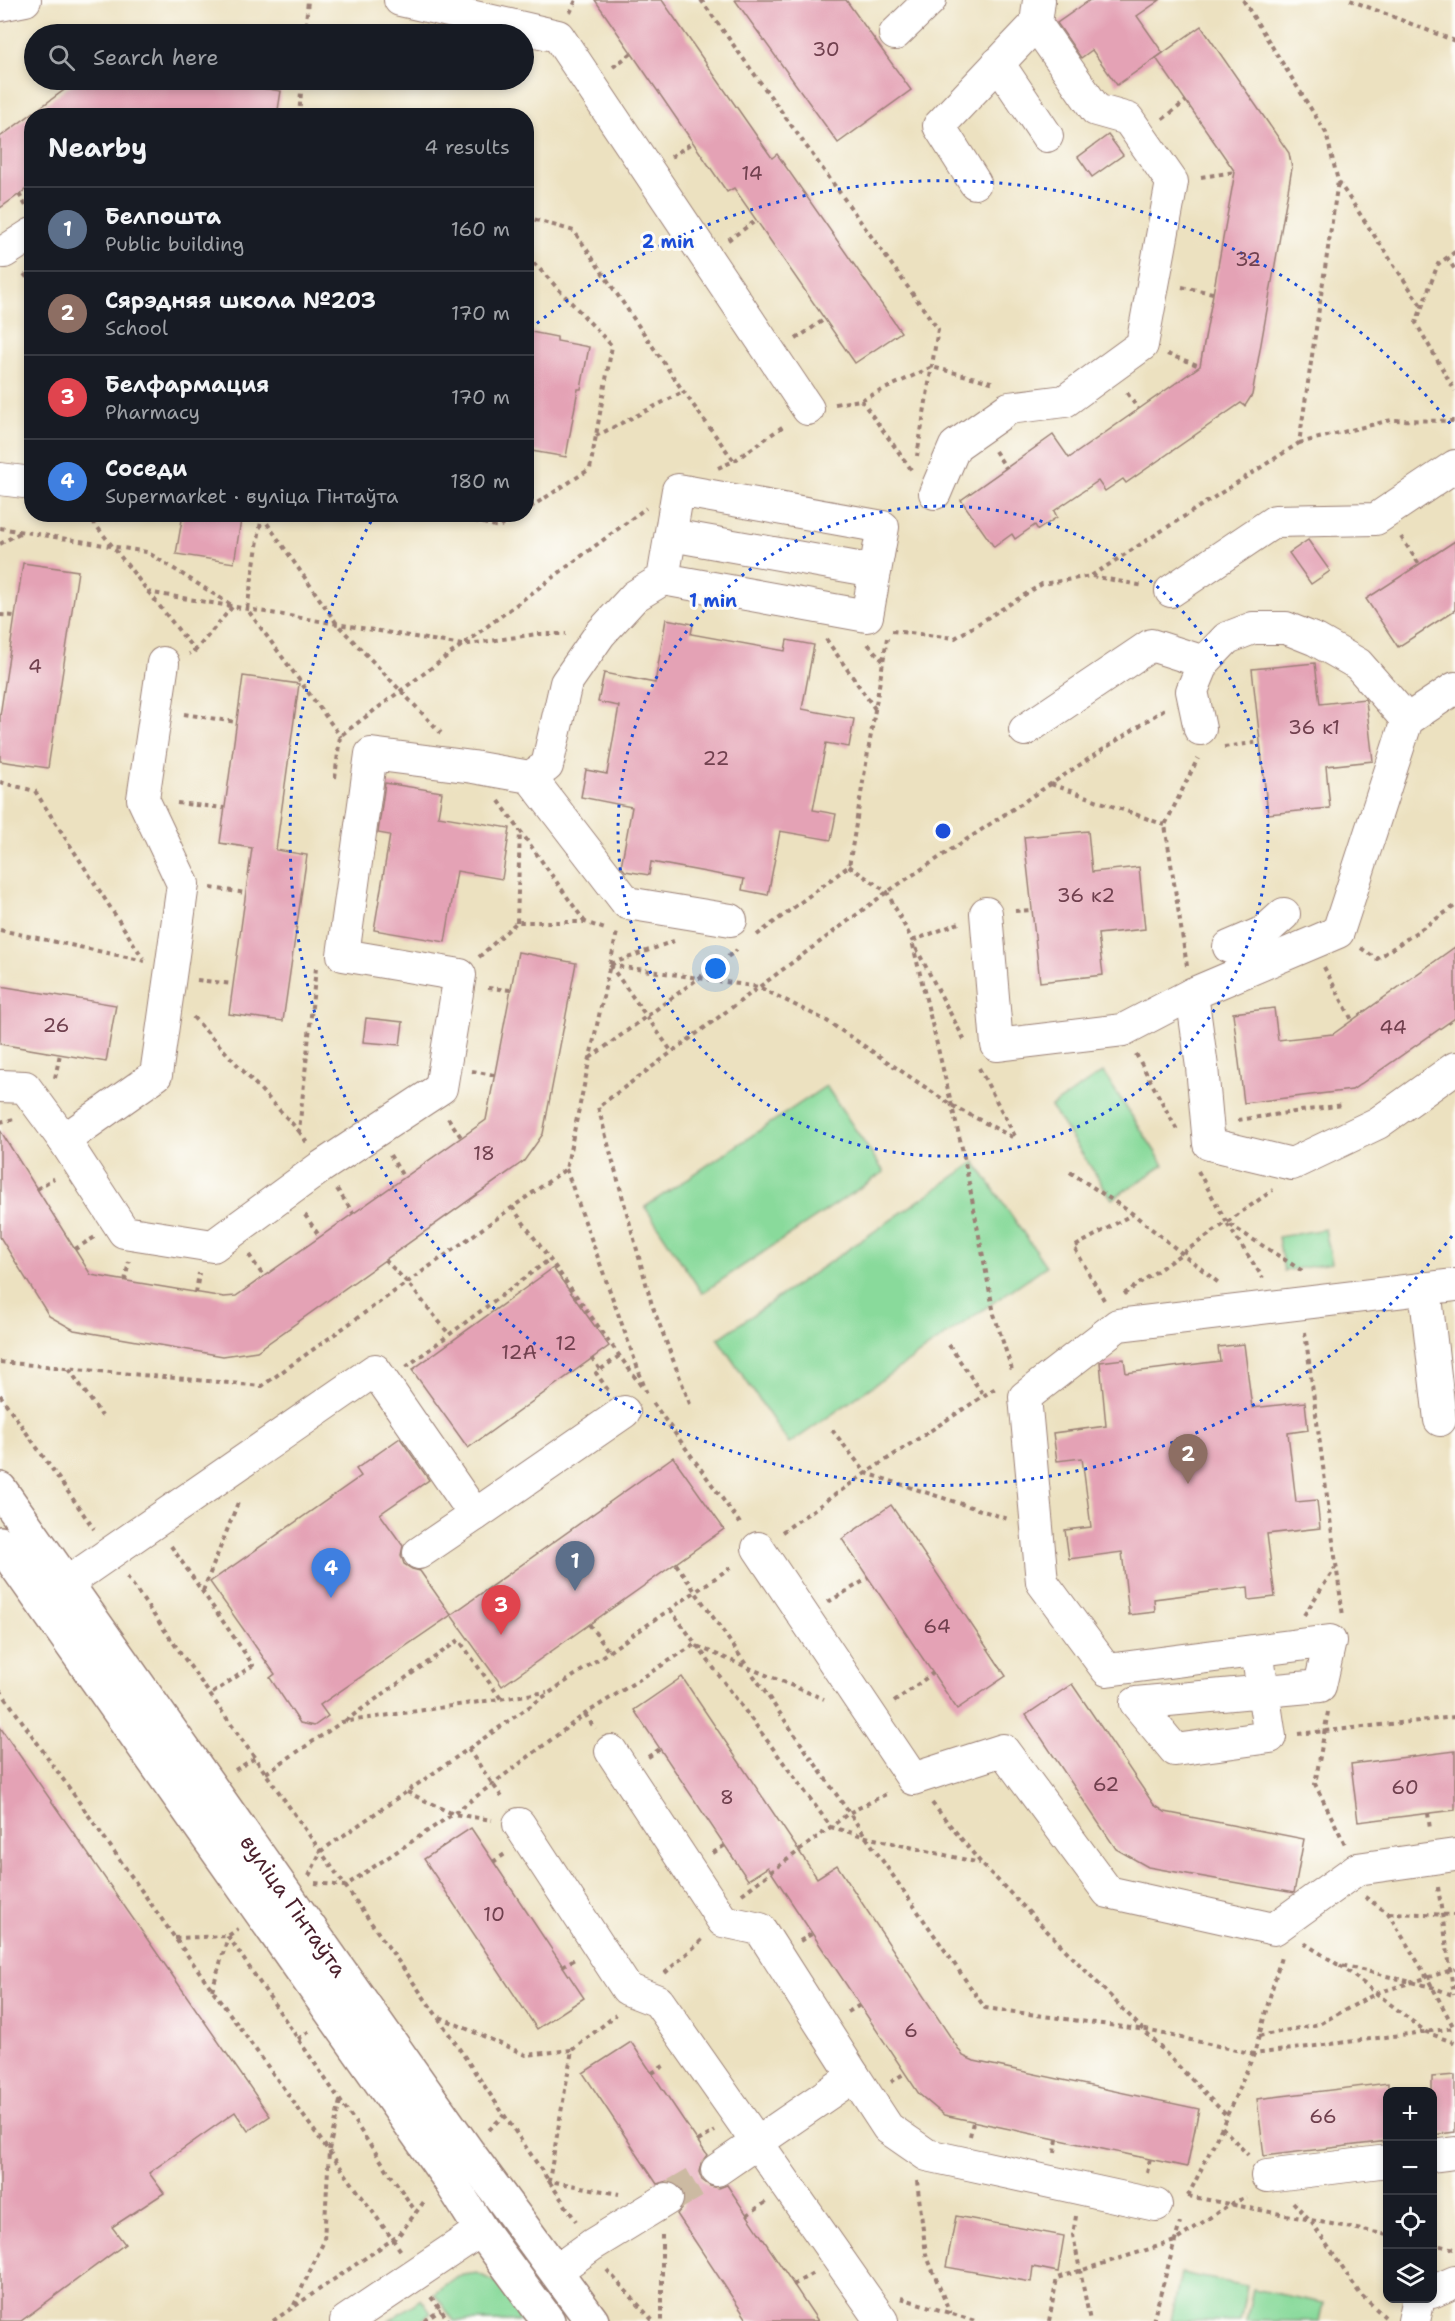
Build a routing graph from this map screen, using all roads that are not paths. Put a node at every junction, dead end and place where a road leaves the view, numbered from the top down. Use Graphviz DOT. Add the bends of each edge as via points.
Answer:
graph roads {
  1 [pos="25,0"];
  2 [pos="400,0"];
  3 [pos="930,0"];
  4 [pos="0,5"];
  5 [pos="1038,12"];
  6 [pos="505,24"];
  7 [pos="534,31"];
  8 [pos="895,34"];
  9 [pos="999,63"];
  10 [pos="1047,136"];
  11 [pos="975,183"];
  12 [pos="24,238"];
  13 [pos="1,251"];
  14 [pos="808,409"];
  15 [pos="1455,466"];
  16 [pos="0,479"];
  17 [pos="24,482"];
  18 [pos="935,494"];
  19 [pos="748,503"];
  20 [pos="817,515"];
  21 [pos="671,535"];
  22 [pos="740,547"];
  23 [pos="809,560"];
  24 [pos="875,571"];
  25 [pos="663,579"];
  26 [pos="732,591"];
  27 [pos="1171,591"];
  28 [pos="801,604"];
  29 [pos="1204,662"];
  30 [pos="163,663"];
  31 [pos="1455,688"];
  32 [pos="1407,720"];
  33 [pos="1025,730"];
  34 [pos="1205,742"];
  35 [pos="530,777"];
  36 [pos="986,913"];
  37 [pos="742,934"];
  38 [pos="1312,943"];
  39 [pos="1229,946"];
  40 [pos="1192,994"];
  41 [pos="1455,1068"];
  42 [pos="0,1086"];
  43 [pos="64,1140"];
  44 [pos="1440,1287"];
  45 [pos="636,1404"];
  46 [pos="1440,1420"];
  47 [pos="0,1489"];
  48 [pos="475,1515"];
  49 [pos="0,1543"];
  50 [pos="758,1548"];
  51 [pos="419,1553"];
  52 [pos="67,1583"];
  53 [pos="40,1601"];
  54 [pos="1270,1649"];
  55 [pos="1192,1659"];
  56 [pos="1107,1670"];
  57 [pos="1262,1691"];
  58 [pos="1199,1697"];
  59 [pos="1137,1702"];
  60 [pos="1208,1745"];
  61 [pos="611,1752"];
  62 [pos="519,1824"];
  63 [pos="1444,1857"];
  64 [pos="854,2076"];
  65 [pos="758,2142"];
  66 [pos="1455,2153"];
  67 [pos="1437,2155"];
  68 [pos="1383,2162"];
  69 [pos="717,2170"];
  70 [pos="1258,2186"];
  71 [pos="665,2200"];
  72 [pos="1175,2207"];
  73 [pos="510,2210"];
  74 [pos="481,2230"];
  75 [pos="556,2271"];
  76 [pos="1455,2282"];
  77 [pos="1437,2290"];
  78 [pos="1418,2303"];
  79 [pos="346,2321"];
  80 [pos="548,2321"];
  81 [pos="592,2321"];
  82 [pos="882,2321"];
  83 [pos="1414,2321"];
  1 -- 4 [label="street"];
  2 -- 6 [label="street"];
  3 -- 8 [label="street"];
  5 -- 9 [label="street"];
  5 -- 18 [label="street" via="1096,110 1128,119 1172,182 1142,345 1065,401 1009,408 955,447"];
  7 -- 14 [label="street" via="558,36"];
  9 -- 10 [label="street"];
  9 -- 11 [label="street" via="939,126"];
  12 -- 13 [label="street"];
  15 -- 27 [label="street" via="1376,519 1275,520"];
  16 -- 17 [label="street"];
  19 -- 20 [label="street"];
  19 -- 21 [label="street" via="678,490"];
  19 -- 22 [label="street"];
  20 -- 23 [label="street"];
  20 -- 24 [label="street" via="883,527"];
  21 -- 22 [label="street"];
  21 -- 25 [label="street"];
  22 -- 23 [label="street"];
  22 -- 26 [label="street"];
  23 -- 24 [label="street"];
  23 -- 28 [label="street"];
  24 -- 28 [label="street" via="867,616"];
  25 -- 26 [label="street"];
  25 -- 35 [label="street" via="635,596 600,634 566,683 546,765"];
  26 -- 28 [label="street"];
  29 -- 32 [label="street" via="1227,638 1253,628 1286,628 1358,664"];
  29 -- 33 [label="street" via="1151,645"];
  29 -- 34 [label="street" via="1192,691"];
  30 -- 43 [label="street" via="143,799 183,884 156,1075"];
  31 -- 32 [label="street"];
  32 -- 38 [label="street"];
  35 -- 37 [label="street" via="627,903"];
  35 -- 43 [label="street" via="371,754 343,955 460,975 441,1088 321,1167 213,1246 124,1232"];
  36 -- 40 [label="street" via="997,1045 1123,1030"];
  38 -- 39 [label="street" via="1274,923"];
  38 -- 40 [label="street"];
  40 -- 41 [label="street" via="1209,1144 1292,1164 1378,1123"];
  42 -- 43 [label="street" via="25,1087"];
  44 -- 46 [label="street"];
  44 -- 56 [label="street" via="1301,1303 1113,1315 1025,1397 1042,1582"];
  45 -- 48 [label="street"];
  47 -- 52 [label="main road, вуліца Гінтаўта"];
  48 -- 51 [label="street"];
  48 -- 52 [label="street" via="375,1370"];
  49 -- 53 [label="main road, вуліца Гінтаўта"];
  50 -- 63 [label="street" via="913,1779 1003,1749 1108,1892 1281,1931 1349,1874"];
  52 -- 53 [label="street"];
  52 -- 73 [label="main road, вуліца Гінтаўта"];
  53 -- 74 [label="main road, вуліца Гінтаўта" via="445,2173"];
  54 -- 55 [label="street"];
  54 -- 57 [label="street"];
  54 -- 57 [label="street" via="1330,1641 1320,1686"];
  55 -- 56 [label="street"];
  55 -- 58 [label="street"];
  56 -- 59 [label="street"];
  57 -- 58 [label="street"];
  57 -- 60 [label="street" via="1270,1737"];
  58 -- 59 [label="street"];
  58 -- 60 [label="street"];
  59 -- 60 [label="street" via="1175,1750"];
  61 -- 64 [label="street" via="720,1917 760,1929"];
  62 -- 65 [label="street" via="627,1989 658,2001"];
  64 -- 65 [label="street"];
  64 -- 72 [label="street" via="888,2128 927,2155"];
  65 -- 69 [label="street"];
  65 -- 82 [label="street"];
  66 -- 67 [label="street"];
  68 -- 70 [label="street"];
  71 -- 75 [label="street"];
  73 -- 74 [label="main road"];
  73 -- 75 [label="main road, вуліца Гінтаўта"];
  74 -- 79 [label="street"];
  74 -- 80 [label="main road, вуліца Гінтаўта"];
  75 -- 81 [label="main road, вуліца Гінтаўта"];
  76 -- 77 [label="street"];
  78 -- 83 [label="street"];
}
